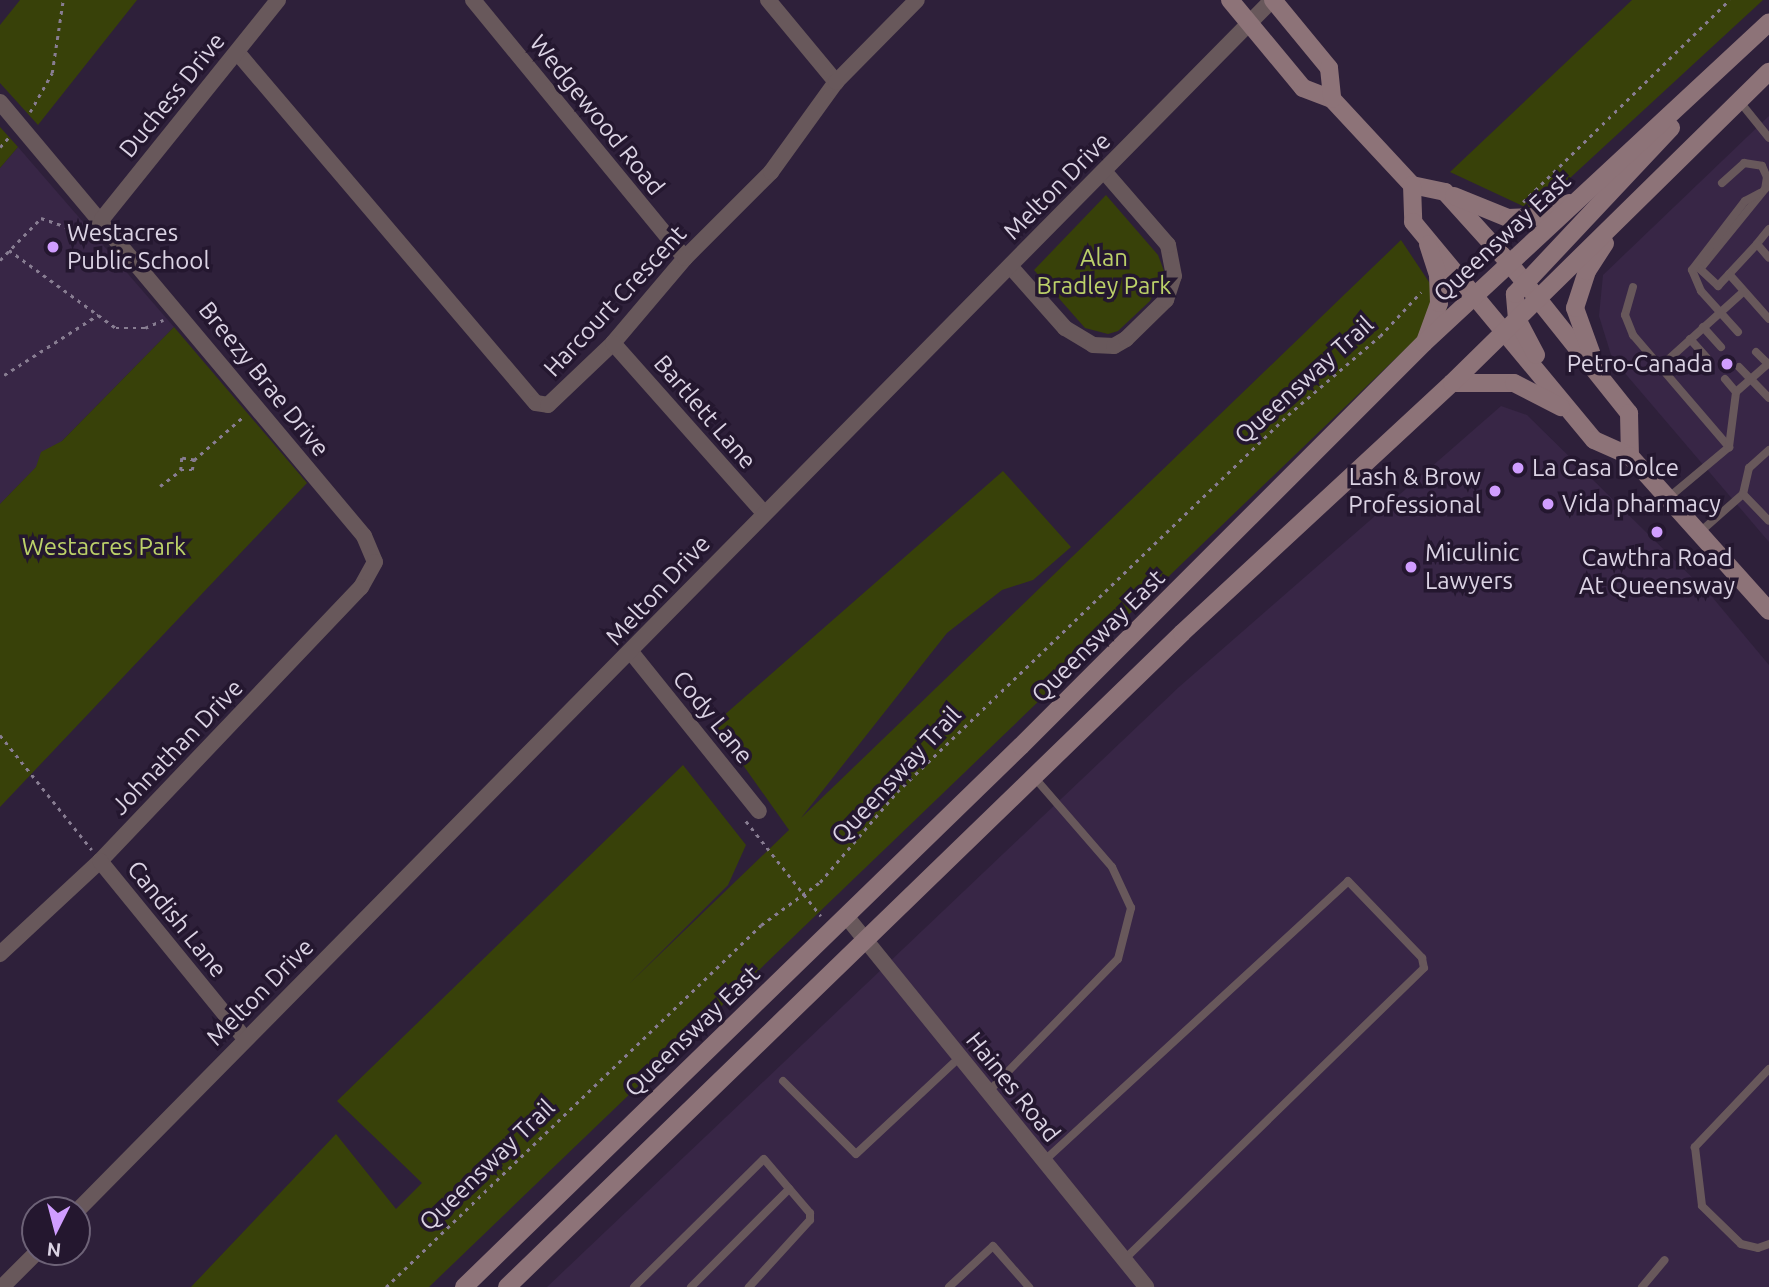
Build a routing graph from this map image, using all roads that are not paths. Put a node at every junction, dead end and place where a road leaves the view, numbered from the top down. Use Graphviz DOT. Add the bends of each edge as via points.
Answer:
graph roads {
  1 [pos="278,0"];
  2 [pos="473,0"];
  3 [pos="768,0"];
  4 [pos="917,0"];
  5 [pos="1230,0"];
  6 [pos="1272,0"];
  7 [pos="1249,24"];
  8 [pos="1769,24"];
  9 [pos="237,52"];
  10 [pos="1769,72"];
  11 [pos="836,82"];
  12 [pos="1332,99"];
  13 [pos="0,102"];
  14 [pos="1740,102"];
  15 [pos="1769,138"];
  16 [pos="1104,171"];
  17 [pos="1722,183"];
  18 [pos="1412,185"];
  19 [pos="1765,189"];
  20 [pos="1446,192"];
  21 [pos="1578,199"];
  22 [pos="1622,216"];
  23 [pos="102,219"];
  24 [pos="1769,232"];
  25 [pos="1424,235"];
  26 [pos="1757,244"];
  27 [pos="685,258"];
  28 [pos="1769,258"];
  29 [pos="1510,264"];
  30 [pos="1010,266"];
  31 [pos="1729,274"];
  32 [pos="1524,281"];
  33 [pos="1633,287"];
  34 [pos="1744,291"];
  35 [pos="1475,295"];
  36 [pos="1538,298"];
  37 [pos="1719,312"];
  38 [pos="1769,319"];
  39 [pos="1511,325"];
  40 [pos="1703,327"];
  41 [pos="1738,332"];
  42 [pos="1690,339"];
  43 [pos="614,343"];
  44 [pos="1424,343"];
  45 [pos="1721,346"];
  46 [pos="1756,352"];
  47 [pos="1707,358"];
  48 [pos="1768,363"];
  49 [pos="1660,367"];
  50 [pos="1739,367"];
  51 [pos="1602,377"];
  52 [pos="1725,379"];
  53 [pos="1751,379"];
  54 [pos="1452,383"];
  55 [pos="1736,392"];
  56 [pos="1769,398"];
  57 [pos="1572,413"];
  58 [pos="1729,447"];
  59 [pos="1769,450"];
  60 [pos="1630,456"];
  61 [pos="1743,494"];
  62 [pos="1668,498"];
  63 [pos="762,512"];
  64 [pos="1769,521"];
  65 [pos="1699,533"];
  66 [pos="375,562"];
  67 [pos="1769,611"];
  68 [pos="631,652"];
  69 [pos="1034,777"];
  70 [pos="759,811"];
  71 [pos="100,861"];
  72 [pos="846,916"];
  73 [pos="865,941"];
  74 [pos="0,954"];
  75 [pos="245,1039"];
  76 [pos="960,1057"];
  77 [pos="1769,1069"];
  78 [pos="783,1081"];
  79 [pos="988,1092"];
  80 [pos="1044,1161"];
  81 [pos="789,1189"];
  82 [pos="91,1197"];
  83 [pos="1769,1244"];
  84 [pos="1124,1260"];
  85 [pos="1665,1260"];
  86 [pos="23,1266"];
  87 [pos="2,1287"];
  88 [pos="464,1287"];
  89 [pos="507,1287"];
  90 [pos="634,1287"];
  91 [pos="691,1287"];
  92 [pos="749,1287"];
  93 [pos="948,1287"];
  94 [pos="1029,1287"];
  95 [pos="1146,1287"];
  96 [pos="1642,1287"];
  1 -- 9 [label="street, Duchess Drive"];
  2 -- 27 [label="street, Wedgewood Road"];
  3 -- 11 [label="street"];
  4 -- 11 [label="street, Harcourt Crescent"];
  5 -- 7 [label="main road"];
  6 -- 7 [label="street, Melton Drive"];
  6 -- 12 [label="main road" via="1329,68"];
  7 -- 12 [label="main road" via="1303,88"];
  7 -- 16 [label="street, Melton Drive"];
  8 -- 21 [label="main road, Queensway East"];
  8 -- 32 [label="main road"];
  9 -- 23 [label="street, Duchess Drive"];
  9 -- 43 [label="street, Harcourt Crescent" via="536,403 548,405"];
  10 -- 14 [label="main road"];
  11 -- 27 [label="street, Harcourt Crescent" via="771,172"];
  12 -- 18 [label="main road"];
  13 -- 23 [label="street, Breezy Brae Drive"];
  14 -- 15 [label="lane"];
  14 -- 22 [label="main road"];
  16 -- 30 [label="street, Melton Drive"];
  16 -- 30 [label="street" via="1168,245 1174,275 1166,300 1126,339 1114,346 1093,345 1065,327"];
  17 -- 19 [label="lane" via="1744,163 1757,163 1767,177"];
  18 -- 20 [label="main road"];
  18 -- 25 [label="main road" via="1413,222"];
  19 -- 31 [label="lane" via="1700,270 1718,286"];
  19 -- 37 [label="lane" via="1745,201 1692,270"];
  20 -- 21 [label="main road" via="1508,218 1535,217"];
  20 -- 29 [label="main road"];
  21 -- 29 [label="main road, Queensway East"];
  22 -- 36 [label="main road"];
  22 -- 51 [label="main road" via="1587,271 1575,309"];
  23 -- 66 [label="street, Breezy Brae Drive" via="364,536"];
  24 -- 26 [label="lane"];
  25 -- 35 [label="main road"];
  25 -- 44 [label="main road" via="1439,283 1438,303"];
  26 -- 28 [label="lane"];
  26 -- 31 [label="lane"];
  27 -- 43 [label="street, Harcourt Crescent"];
  29 -- 32 [label="main road"];
  29 -- 35 [label="main road, Queensway East"];
  30 -- 63 [label="street, Melton Drive"];
  31 -- 34 [label="lane"];
  32 -- 36 [label="main road"];
  32 -- 39 [label="main road" via="1515,294"];
  33 -- 49 [label="lane" via="1625,315 1633,335"];
  34 -- 37 [label="lane"];
  34 -- 38 [label="lane"];
  35 -- 39 [label="main road"];
  35 -- 44 [label="main road, Queensway East"];
  36 -- 39 [label="main road"];
  36 -- 51 [label="main road"];
  37 -- 40 [label="lane"];
  37 -- 41 [label="lane"];
  39 -- 54 [label="main road"];
  39 -- 57 [label="main road"];
  40 -- 42 [label="lane"];
  40 -- 45 [label="lane"];
  42 -- 47 [label="lane"];
  42 -- 49 [label="lane"];
  43 -- 63 [label="street, Bartlett Lane"];
  44 -- 72 [label="main road, Queensway East"];
  46 -- 48 [label="lane"];
  48 -- 53 [label="lane"];
  49 -- 58 [label="lane"];
  50 -- 53 [label="lane"];
  51 -- 60 [label="main road" via="1629,413"];
  52 -- 55 [label="lane"];
  53 -- 55 [label="lane"];
  53 -- 56 [label="lane"];
  54 -- 57 [label="main road" via="1514,383"];
  54 -- 69 [label="main road"];
  55 -- 58 [label="lane"];
  57 -- 60 [label="main road" via="1594,440"];
  58 -- 62 [label="lane"];
  59 -- 61 [label="lane" via="1749,468"];
  60 -- 62 [label="main road"];
  61 -- 64 [label="lane"];
  61 -- 65 [label="lane"];
  62 -- 65 [label="main road"];
  63 -- 68 [label="street, Melton Drive"];
  65 -- 67 [label="main road"];
  66 -- 71 [label="street, Johnathan Drive" via="361,587"];
  68 -- 70 [label="street, Cody Lane"];
  68 -- 75 [label="street, Melton Drive"];
  69 -- 73 [label="main road"];
  69 -- 79 [label="lane" via="1112,867 1131,908 1118,959"];
  71 -- 74 [label="street, Johnathan Drive"];
  71 -- 75 [label="street, Candish Lane"];
  72 -- 73 [label="street, Haines Road"];
  72 -- 88 [label="main road, Queensway East"];
  73 -- 76 [label="street, Haines Road"];
  73 -- 89 [label="main road"];
  75 -- 82 [label="street, Melton Drive"];
  76 -- 78 [label="lane" via="856,1154"];
  76 -- 79 [label="street, Haines Road"];
  77 -- 83 [label="lane" via="1695,1147 1702,1206 1741,1244 1758,1248"];
  79 -- 80 [label="street, Haines Road"];
  80 -- 84 [label="street, Haines Road"];
  80 -- 84 [label="lane" via="1348,881 1422,958 1424,968"];
  81 -- 90 [label="lane" via="764,1159"];
  81 -- 91 [label="lane"];
  81 -- 92 [label="lane" via="810,1213 810,1220"];
  84 -- 95 [label="street, Haines Road"];
  85 -- 96 [label="lane"];
  86 -- 87 [label="street"];
  93 -- 94 [label="lane" via="993,1246"];
}
